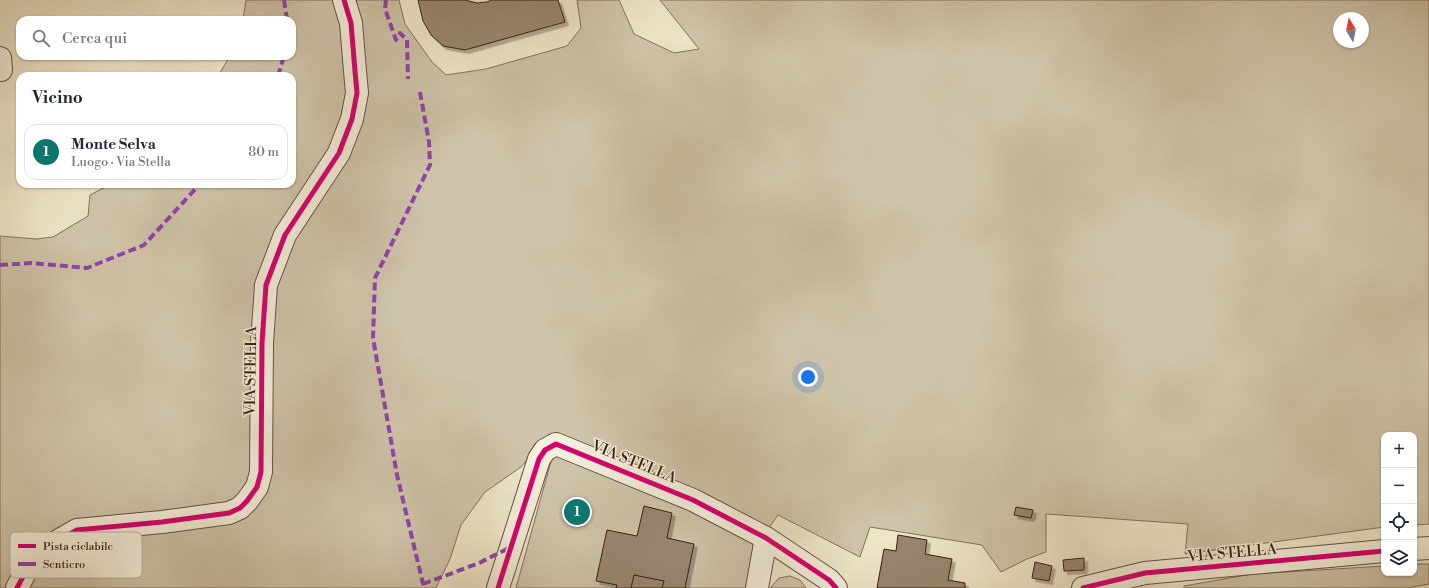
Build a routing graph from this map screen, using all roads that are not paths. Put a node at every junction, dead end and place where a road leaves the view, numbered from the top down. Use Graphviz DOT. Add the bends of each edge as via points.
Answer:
graph roads {
  1 [pos="344,0"];
  2 [pos="0,58"];
  3 [pos="0,70"];
  4 [pos="559,446"];
  5 [pos="588,474"];
  6 [pos="74,532"];
  7 [pos="766,538"];
  8 [pos="1429,548"];
  9 [pos="1417,549"];
  10 [pos="1381,551"];
  11 [pos="22,578"];
  12 [pos="1176,579"];
  13 [pos="1151,581"];
  14 [pos="17,588"];
  15 [pos="498,588"];
  16 [pos="757,588"];
  17 [pos="836,588"];
  18 [pos="1083,588"];
  1 -- 6 [label="street, VIA STELLA" via="351,23 357,93 352,119 339,152 285,235 266,285 262,343 261,472 257,488 240,508 229,513"];
  2 -- 3 [label="street"];
  4 -- 5 [label="street"];
  4 -- 7 [label="street, VIA STELLA" via="693,500"];
  4 -- 15 [label="street" via="549,446 539,459"];
  7 -- 16 [label="street"];
  7 -- 17 [label="street, VIA STELLA" via="829,580"];
  8 -- 9 [label="street"];
  10 -- 12 [label="street, VIA STELLA"];
  11 -- 14 [label="street, VIA STELLA"];
  12 -- 13 [label="street, VIA STELLA"];
  13 -- 18 [label="street, VIA STELLA"];
}
